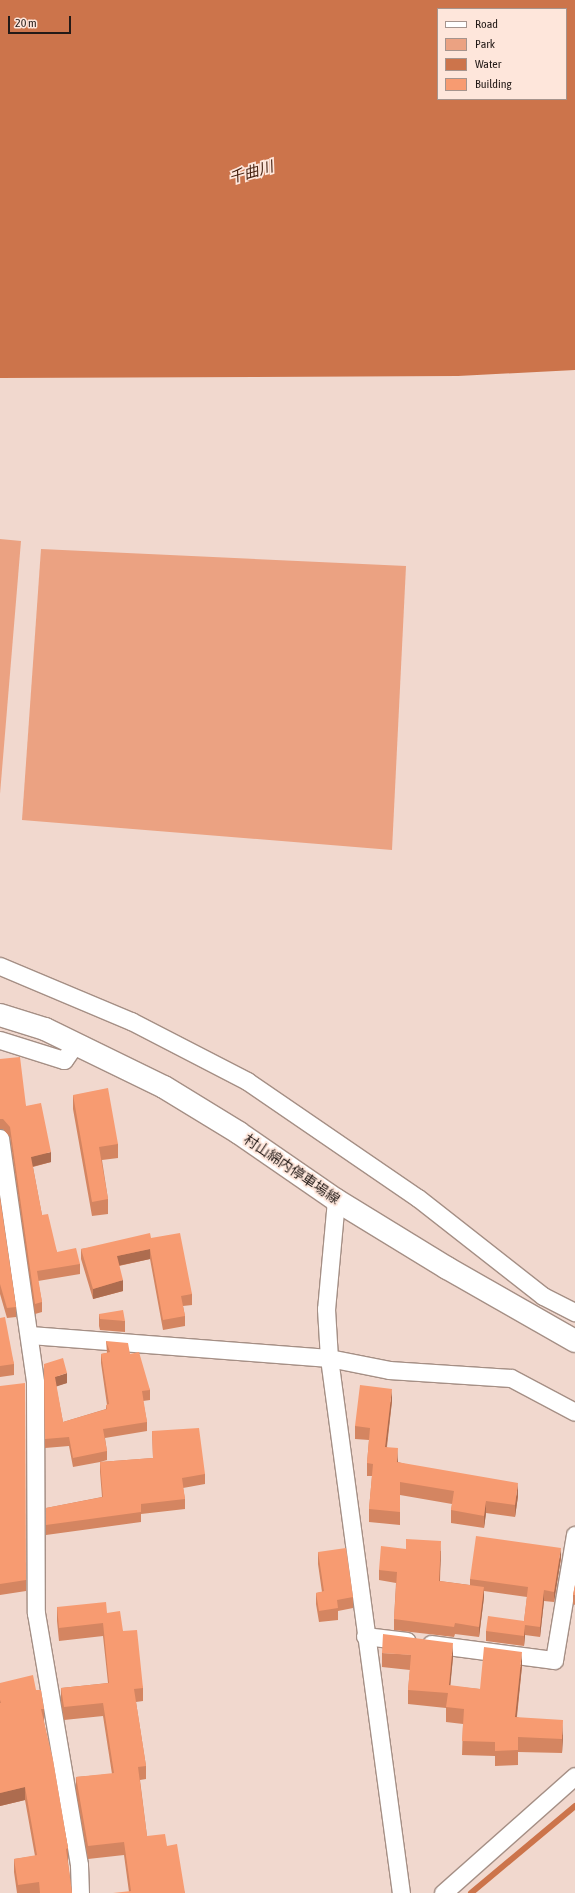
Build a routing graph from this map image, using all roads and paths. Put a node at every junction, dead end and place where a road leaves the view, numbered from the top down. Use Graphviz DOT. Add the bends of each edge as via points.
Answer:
graph roads {
  1 [pos="0,966"];
  2 [pos="0,1014"];
  3 [pos="0,1040"];
  4 [pos="75,1044"];
  5 [pos="0,1138"];
  6 [pos="336,1200"];
  7 [pos="575,1312"];
  8 [pos="30,1335"];
  9 [pos="575,1341"];
  10 [pos="330,1358"];
  11 [pos="575,1412"];
  12 [pos="575,1535"];
  13 [pos="365,1636"];
  14 [pos="575,1776"];
  15 [pos="80,1893"];
  16 [pos="401,1893"];
  17 [pos="444,1893"];
  1 -- 7 [label="street" via="131,1021 247,1081 418,1198 543,1296"];
  2 -- 4 [label="main road, 村山綿内停車場線" via="44,1029"];
  3 -- 4 [label="street" via="64,1060"];
  4 -- 6 [label="main road, 村山綿内停車場線" via="164,1087 239,1133"];
  5 -- 8 [label="street"];
  6 -- 9 [label="main road, 村山綿内停車場線" via="447,1268"];
  6 -- 10 [label="street" via="326,1309"];
  8 -- 10 [label="street"];
  8 -- 15 [label="street" via="28,1383 36,1613 78,1865"];
  10 -- 11 [label="street" via="389,1370 511,1378"];
  10 -- 13 [label="street"];
  12 -- 13 [label="street" via="554,1660"];
  13 -- 16 [label="street"];
  14 -- 17 [label="street"];
}
